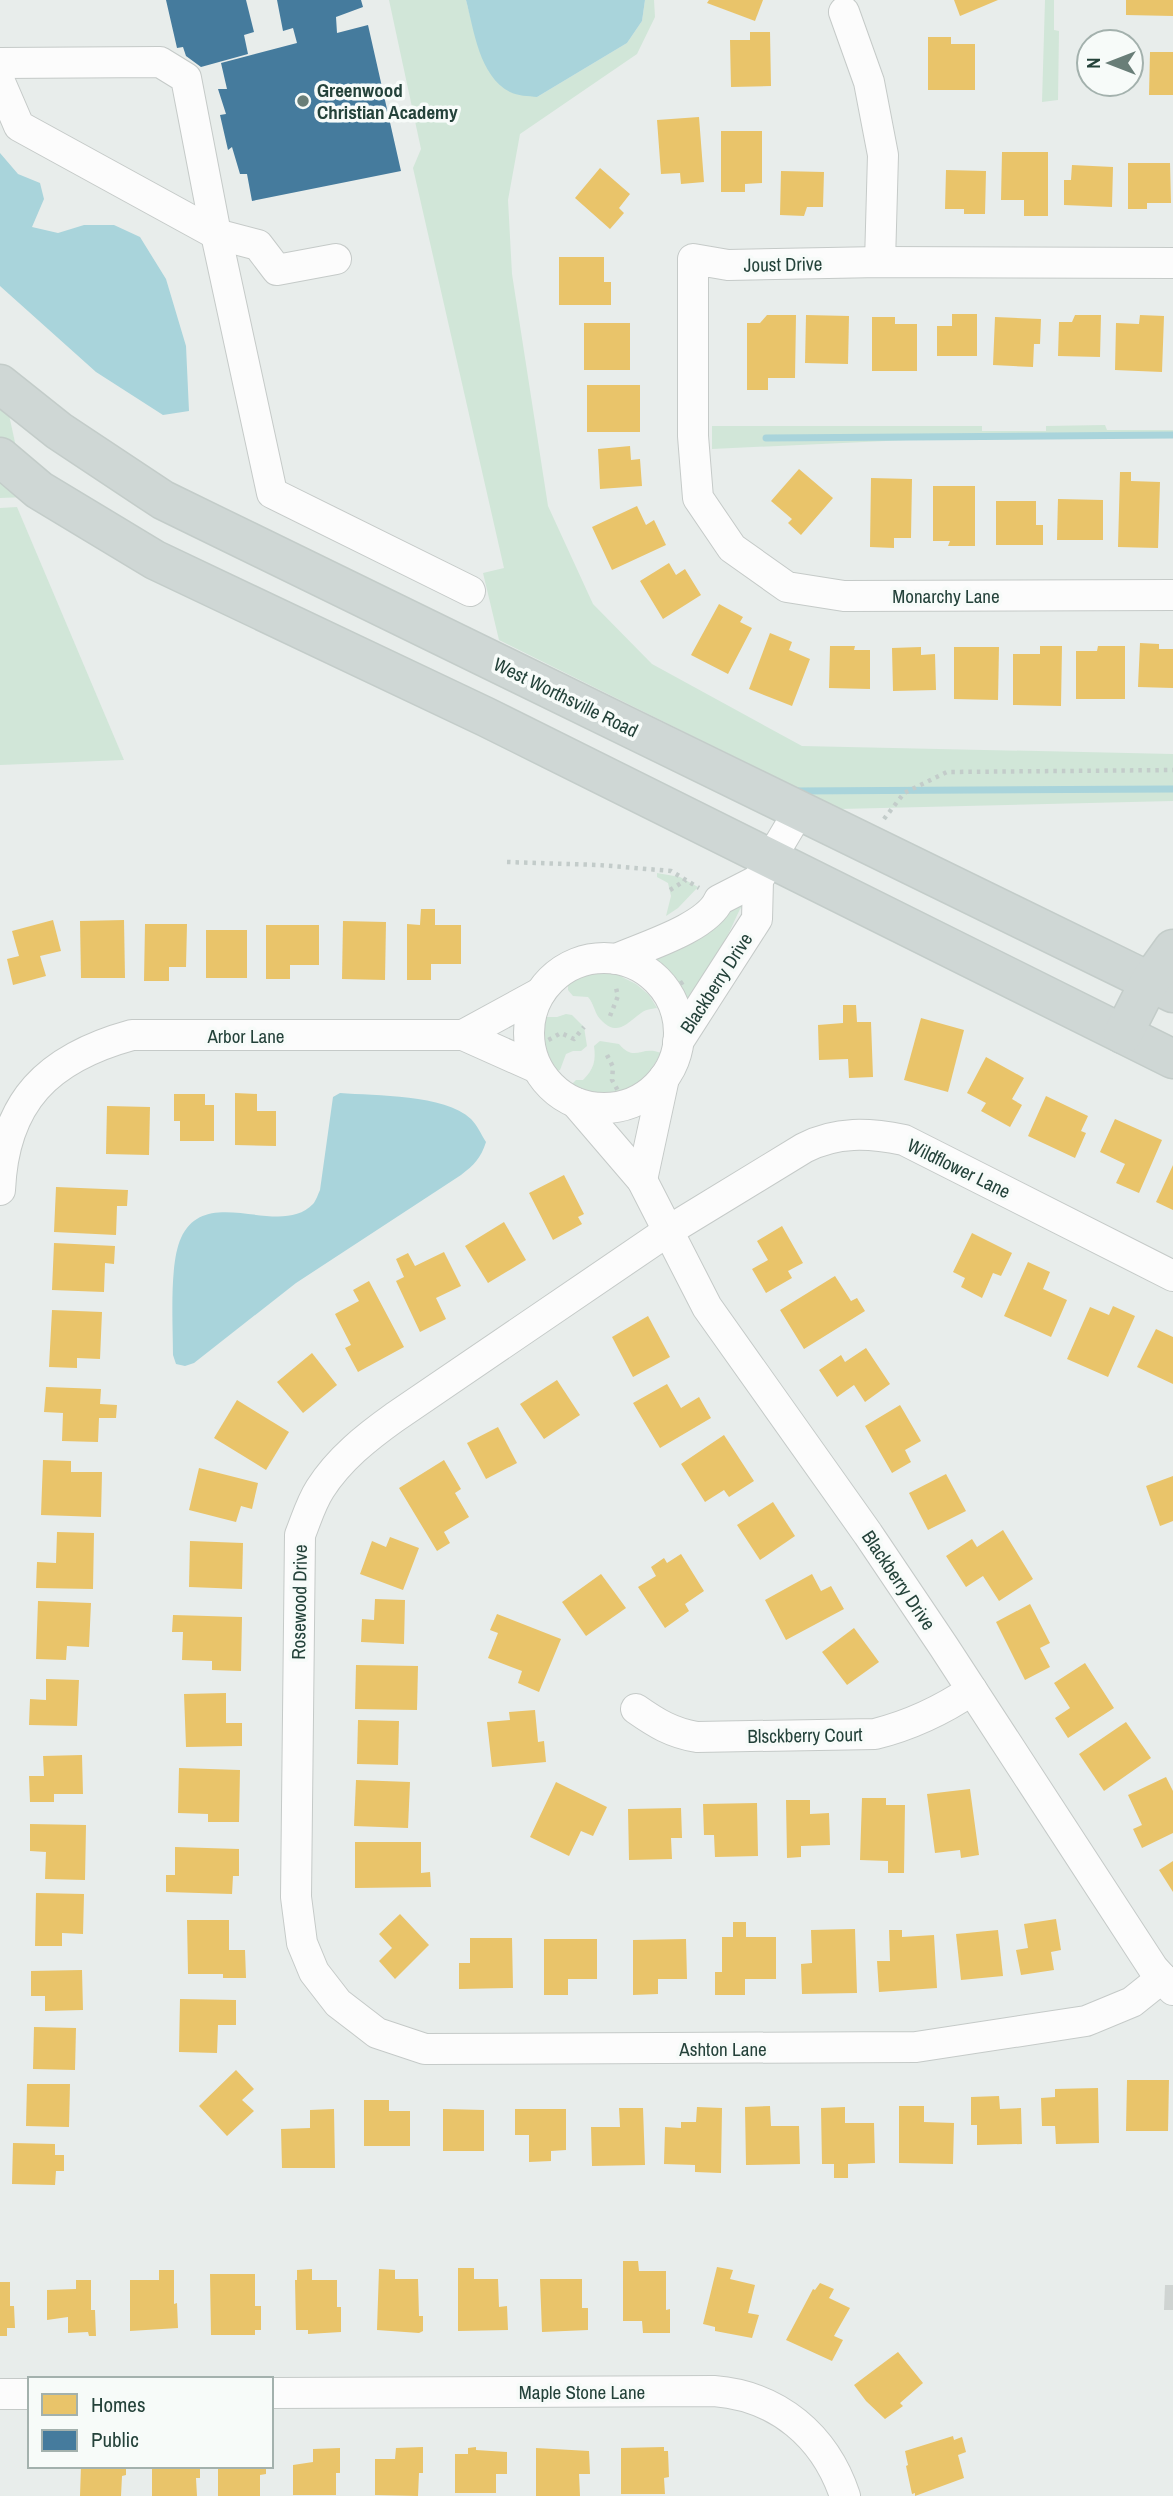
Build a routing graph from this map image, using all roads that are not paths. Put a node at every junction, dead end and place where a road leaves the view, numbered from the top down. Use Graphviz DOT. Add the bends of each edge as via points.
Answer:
graph roads {
  1 [pos="844,12"];
  2 [pos="0,63"];
  3 [pos="0,82"];
  4 [pos="216,234"];
  5 [pos="335,259"];
  6 [pos="880,262"];
  7 [pos="1173,263"];
  8 [pos="0,384"];
  9 [pos="0,457"];
  10 [pos="732,548"];
  11 [pos="470,591"];
  12 [pos="1173,595"];
  13 [pos="799,811"];
  14 [pos="764,869"];
  15 [pos="1173,949"];
  16 [pos="611,959"];
  17 [pos="1162,987"];
  18 [pos="540,993"];
  19 [pos="1124,1034"];
  20 [pos="463,1035"];
  21 [pos="678,1042"];
  22 [pos="534,1059"];
  23 [pos="1173,1059"];
  24 [pos="664,1078"];
  25 [pos="576,1103"];
  26 [pos="642,1180"];
  27 [pos="0,1190"];
  28 [pos="668,1231"];
  29 [pos="1173,1276"];
  30 [pos="972,1690"];
  31 [pos="636,1709"];
  32 [pos="302,1943"];
  33 [pos="1168,1984"];
  34 [pos="273,2393"];
  35 [pos="0,2394"];
  36 [pos="28,2394"];
  37 [pos="845,2496"];
  1 -- 6 [label="street" via="869,82 883,155"];
  2 -- 4 [label="street" via="160,62 186,78"];
  3 -- 4 [label="street" via="19,126"];
  4 -- 5 [label="street" via="258,245 277,270"];
  4 -- 11 [label="street" via="272,494"];
  6 -- 7 [label="street, Joust Drive"];
  6 -- 10 [label="street, Joust Drive" via="728,265 693,259 693,436 698,498"];
  8 -- 13 [label="main road, West Worthsville Road" via="59,432 163,500"];
  9 -- 14 [label="main road" via="39,490 155,560 486,718"];
  10 -- 12 [label="street, Monarchy Lane" via="787,587 844,596"];
  13 -- 14 [label="street"];
  13 -- 17 [label="main road, West Worthsville Road"];
  14 -- 16 [label="street" via="719,900 696,924"];
  14 -- 19 [label="main road"];
  14 -- 21 [label="street, Blackberry Drive" via="757,919"];
  15 -- 17 [label="main road"];
  16 -- 18 [label="street" via="573,964 554,976"];
  16 -- 21 [label="street, Blackberry Drive" via="638,966 656,979 678,1019"];
  17 -- 19 [label="main road"];
  18 -- 20 [label="street, Arbor Lane"];
  18 -- 22 [label="street" via="530,1017 529,1044"];
  19 -- 23 [label="main road"];
  20 -- 22 [label="street, Arbor Lane"];
  20 -- 27 [label="street, Arbor Lane" via="132,1035 73,1056 19,1109 3,1153"];
  21 -- 24 [label="street, Blackberry Drive"];
  22 -- 25 [label="street, Blackberry Drive" via="547,1083"];
  24 -- 25 [label="street, Blackberry Drive" via="648,1095 626,1105 601,1109"];
  24 -- 26 [label="street, Blackberry Drive"];
  25 -- 26 [label="street, Blackberry Drive"];
  26 -- 28 [label="street, Blackberry Drive"];
  28 -- 29 [label="street, Wildflower Lane" via="817,1141 874,1134 904,1140"];
  28 -- 30 [label="street, Blackberry Drive" via="707,1307"];
  28 -- 32 [label="street, Rosewood Drive" via="359,1443 316,1497 300,1535 296,1897"];
  30 -- 31 [label="street, Blsckberry Court" via="941,1710 875,1734 697,1737 660,1726"];
  30 -- 33 [label="street, Blackberry Drive" via="1153,1968"];
  32 -- 33 [label="street, Ashton Lane" via="314,1972 338,2003 377,2033 425,2049 916,2047 1086,2021"];
  34 -- 37 [label="street, Maple Stone Lane" via="738,2393 764,2402 809,2434 837,2473"];
  35 -- 36 [label="street"];
}
